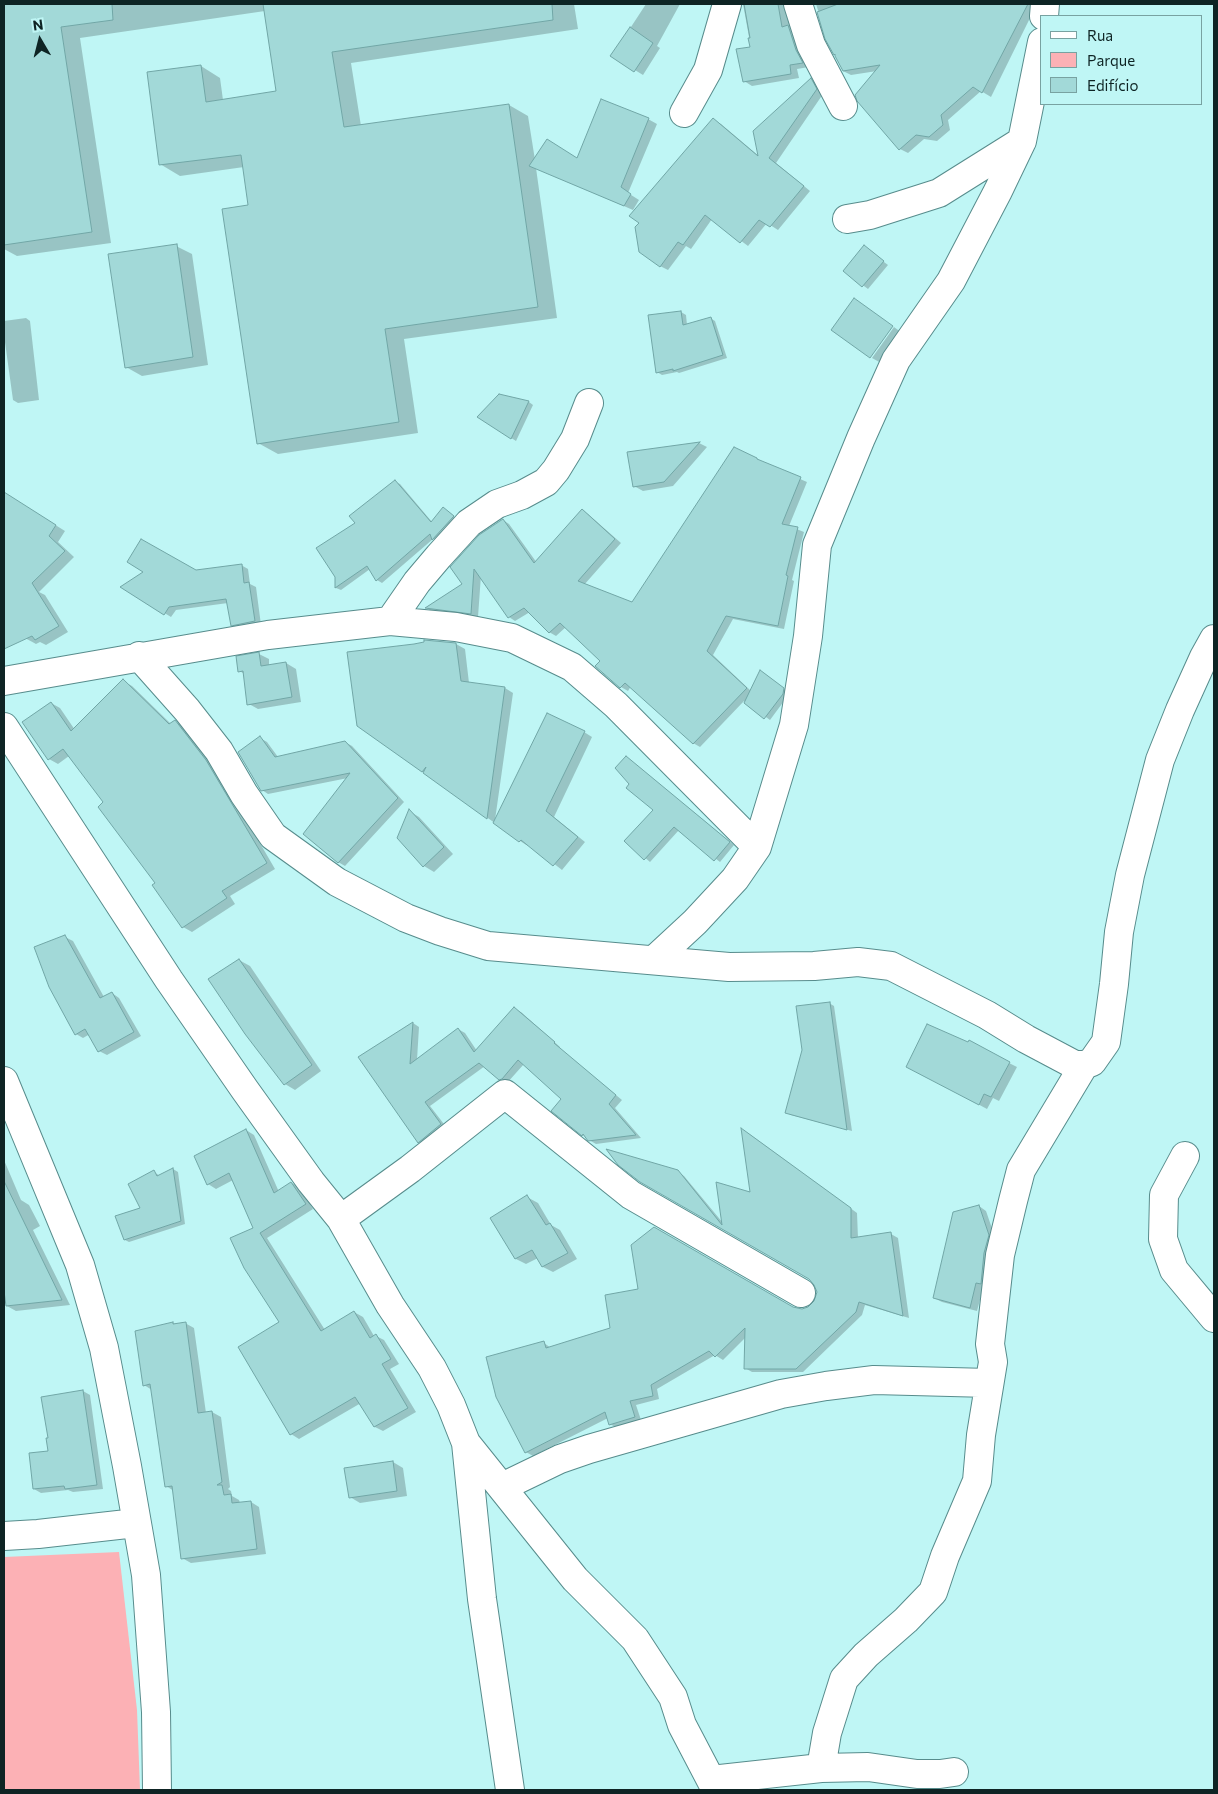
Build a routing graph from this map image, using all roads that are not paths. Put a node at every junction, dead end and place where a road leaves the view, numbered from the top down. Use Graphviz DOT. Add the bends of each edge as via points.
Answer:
graph roads {
  1 [pos="727,4"];
  2 [pos="798,4"];
  3 [pos="1040,52"];
  4 [pos="843,106"];
  5 [pos="684,113"];
  6 [pos="1022,141"];
  7 [pos="847,219"];
  8 [pos="589,403"];
  9 [pos="390,621"];
  10 [pos="1214,639"];
  11 [pos="139,656"];
  12 [pos="4,681"];
  13 [pos="4,727"];
  14 [pos="757,847"];
  15 [pos="654,960"];
  16 [pos="1084,1065"];
  17 [pos="4,1081"];
  18 [pos="1185,1156"];
  19 [pos="341,1219"];
  20 [pos="801,1293"];
  21 [pos="1214,1318"];
  22 [pos="989,1382"];
  23 [pos="466,1442"];
  24 [pos="502,1487"];
  25 [pos="136,1523"];
  26 [pos="4,1536"];
  27 [pos="821,1768"];
  28 [pos="954,1772"];
  29 [pos="714,1785"];
  30 [pos="157,1790"];
  31 [pos="510,1790"];
  1 -- 5 [label="street" via="708,70"];
  2 -- 4 [label="street" via="810,45"];
  3 -- 6 [label="street"];
  6 -- 7 [label="street" via="939,193"];
  6 -- 14 [label="street" via="951,281 896,360 817,545 808,636 794,725"];
  8 -- 9 [label="street" via="575,439 546,482 497,504 469,523 428,569"];
  9 -- 11 [label="street" via="268,635"];
  9 -- 14 [label="street" via="456,627 512,638 572,667 616,705"];
  10 -- 16 [label="street" via="1160,760 1128,884 1106,1042 1092,1062"];
  11 -- 12 [label="street"];
  11 -- 15 [label="street" via="219,751 272,836 337,882 406,918 488,946"];
  13 -- 19 [label="street" via="169,980 311,1182"];
  14 -- 15 [label="street" via="735,879 696,922"];
  15 -- 16 [label="street" via="729,967 858,962 890,966 987,1015 1026,1040 1075,1065"];
  16 -- 22 [label="street" via="1021,1170 1000,1255"];
  17 -- 25 [label="street" via="83,1274 104,1348"];
  18 -- 21 [label="street" via="1164,1195 1163,1238 1174,1270"];
  19 -- 20 [label="street" via="506,1094 631,1195"];
  19 -- 23 [label="street" via="390,1305 432,1368"];
  22 -- 24 [label="street" via="874,1380 781,1394 560,1459"];
  22 -- 27 [label="street" via="977,1481 932,1592 844,1679 827,1733"];
  23 -- 24 [label="street"];
  23 -- 31 [label="street" via="482,1599"];
  24 -- 29 [label="street" via="575,1579 635,1639 673,1697 682,1725"];
  25 -- 26 [label="street"];
  25 -- 30 [label="street" via="146,1575 156,1712"];
  27 -- 28 [label="street" via="868,1767 917,1774"];
  27 -- 29 [label="street"];
}
